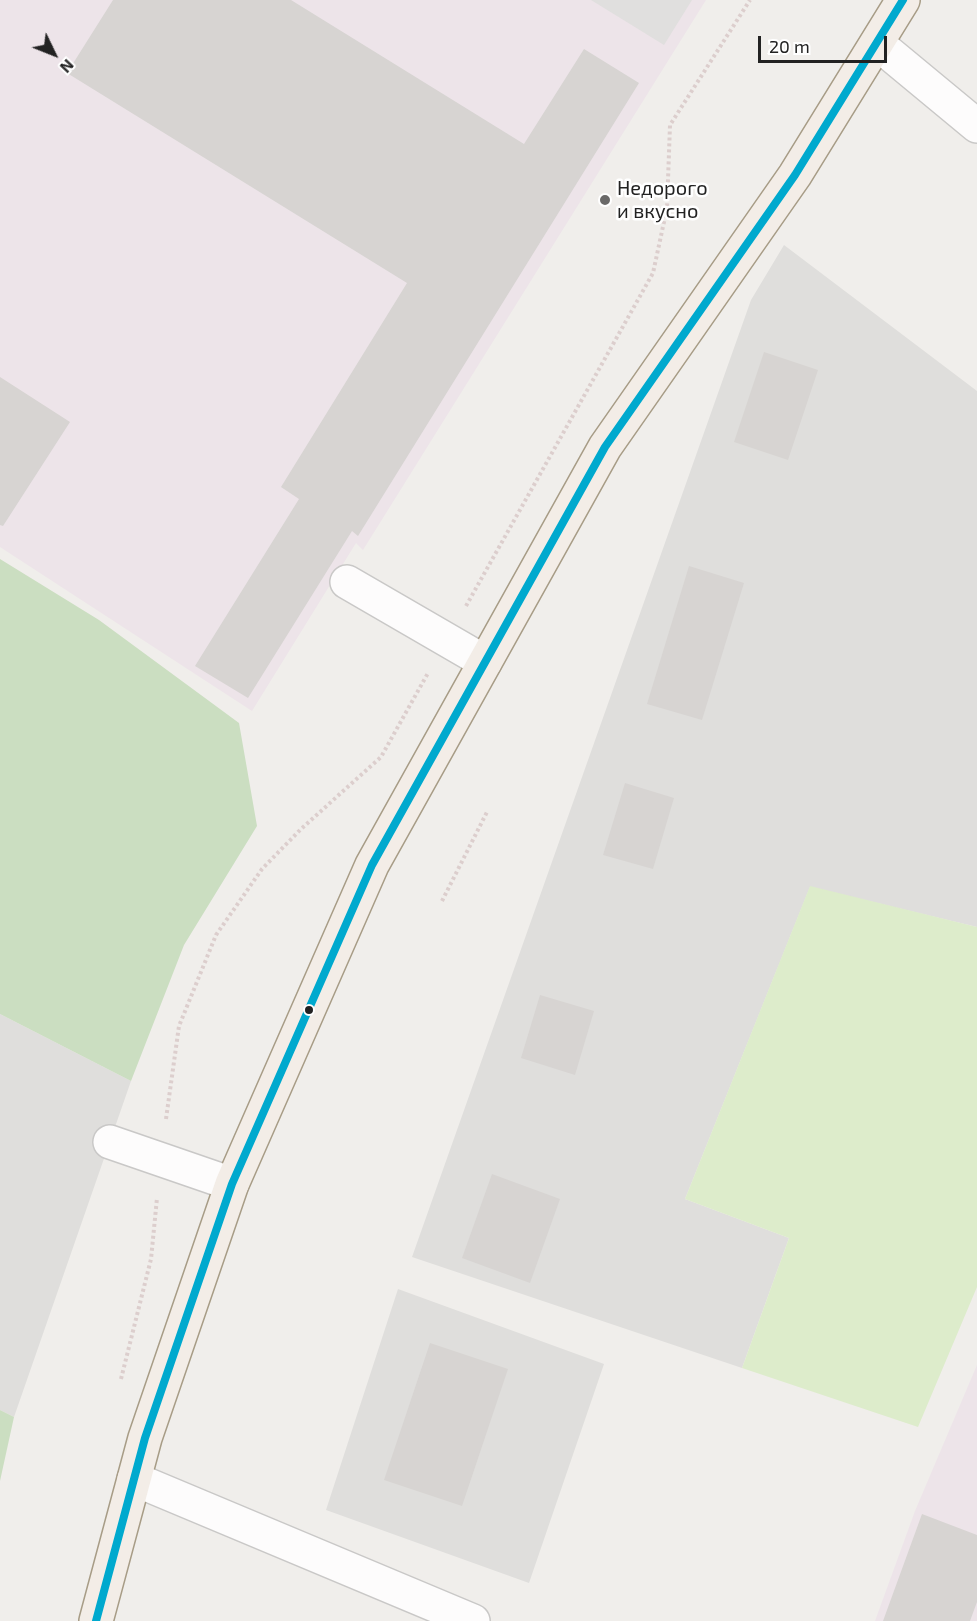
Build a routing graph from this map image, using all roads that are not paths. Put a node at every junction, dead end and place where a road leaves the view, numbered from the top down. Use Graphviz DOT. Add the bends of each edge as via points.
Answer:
graph roads {
  1 [pos="903,0"];
  2 [pos="878,44"];
  3 [pos="977,126"];
  4 [pos="348,582"];
  5 [pos="485,662"];
  6 [pos="110,1142"];
  7 [pos="232,1184"];
  8 [pos="134,1479"];
  9 [pos="96,1621"];
  10 [pos="473,1621"];
  1 -- 2 [label="main road"];
  2 -- 3 [label="street"];
  2 -- 5 [label="main road" via="795,175 605,447"];
  4 -- 5 [label="street"];
  5 -- 7 [label="main road" via="372,865"];
  6 -- 7 [label="street"];
  7 -- 8 [label="main road"];
  8 -- 9 [label="main road"];
  8 -- 10 [label="street"];
}
